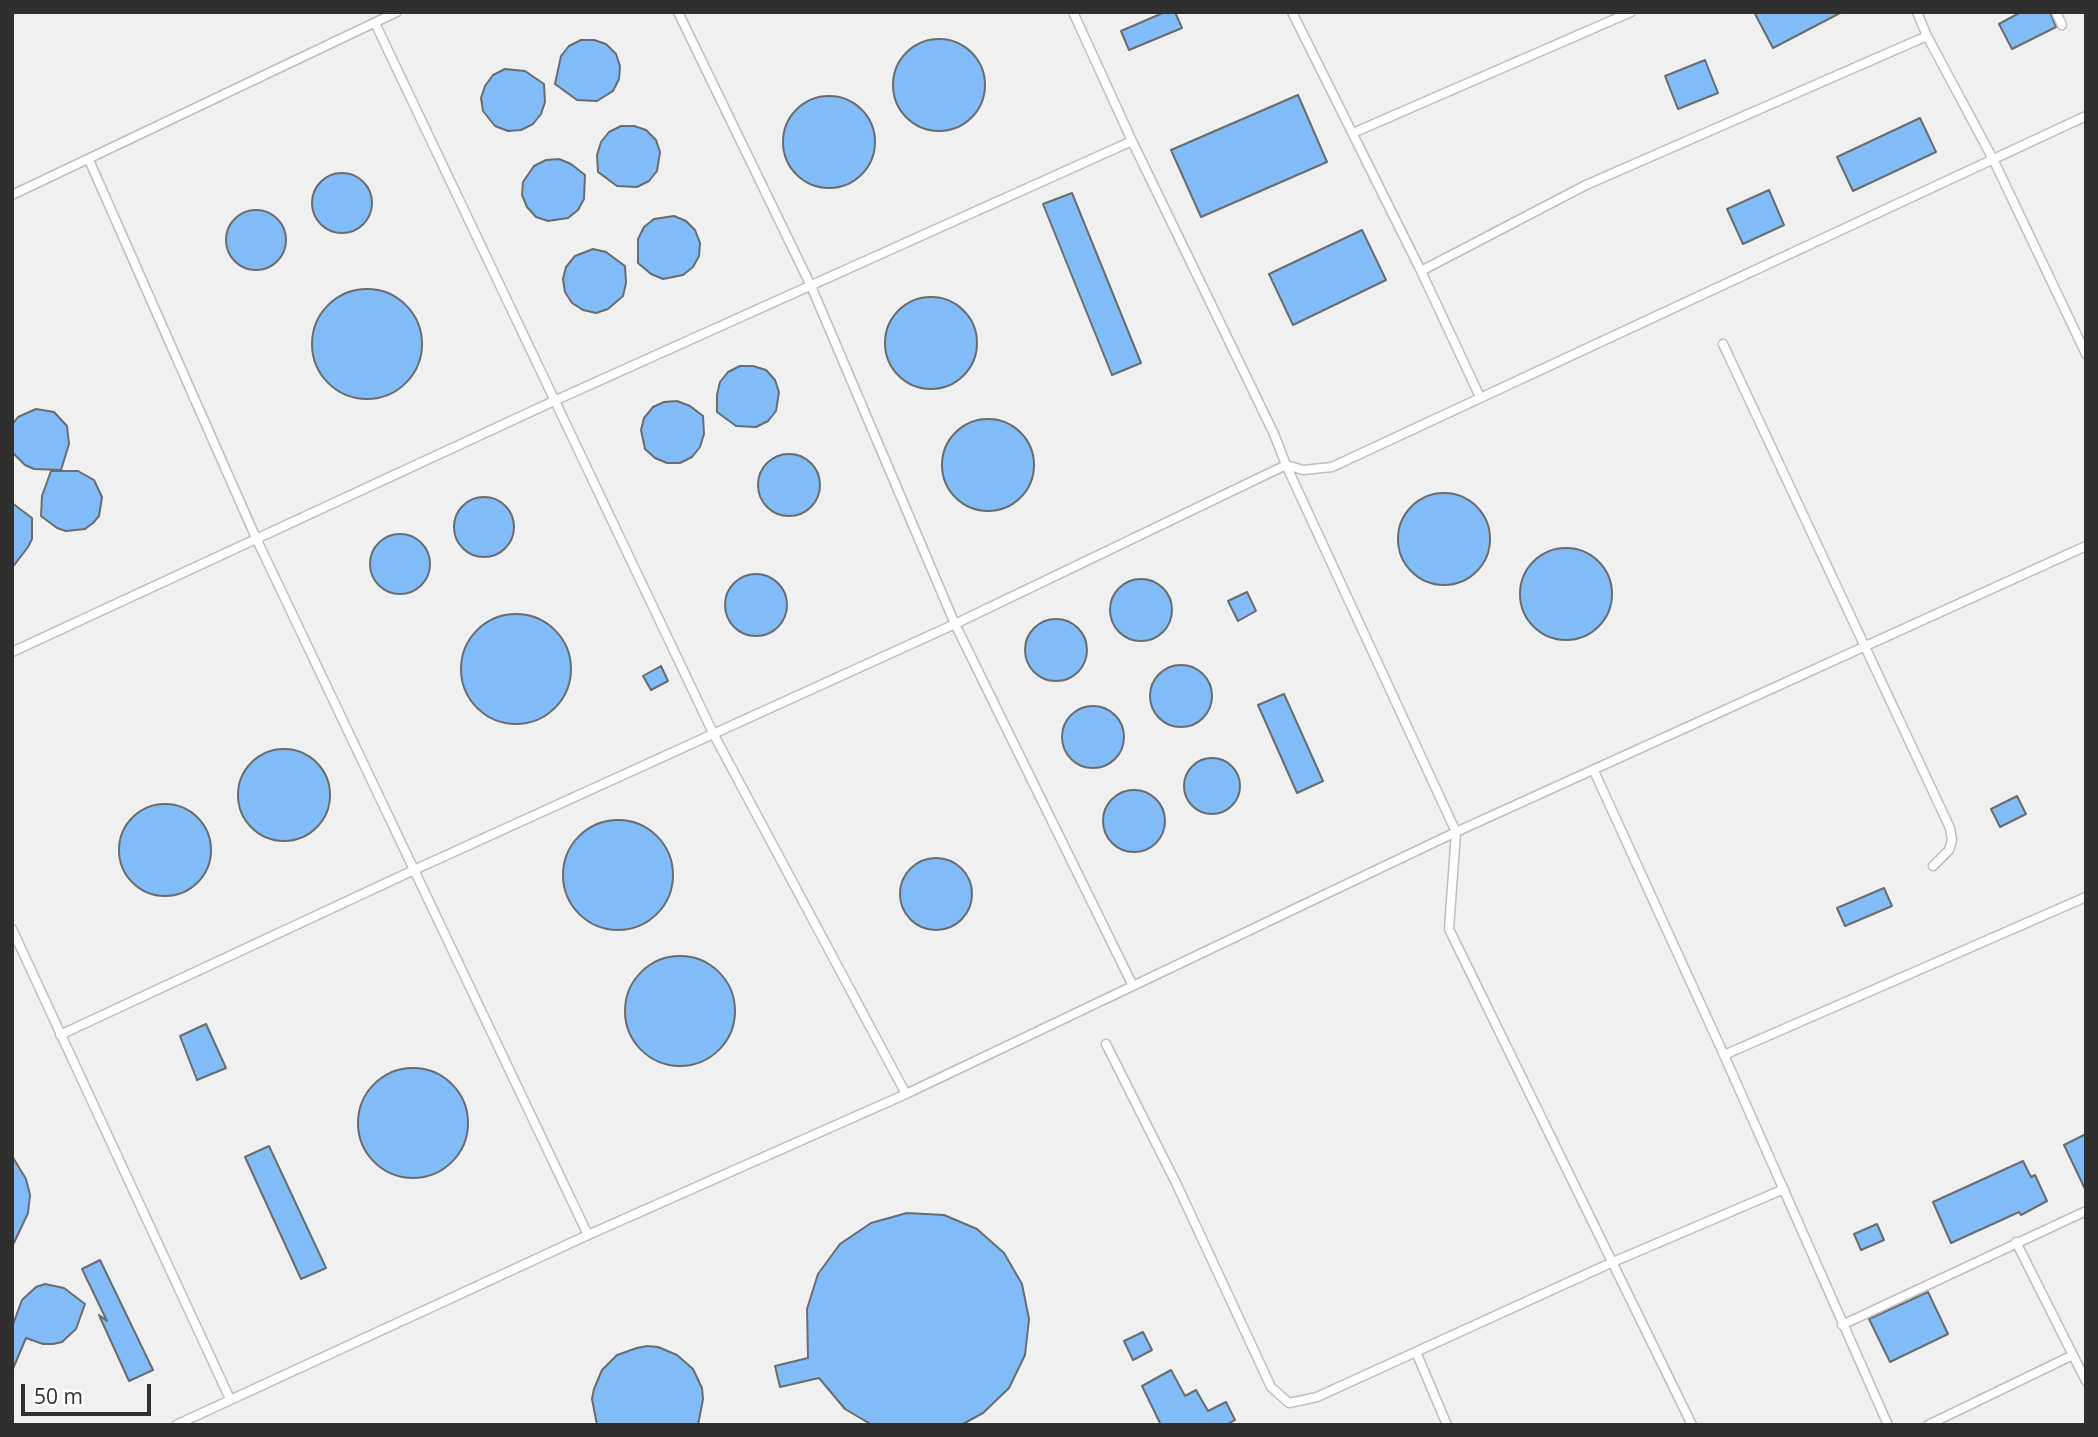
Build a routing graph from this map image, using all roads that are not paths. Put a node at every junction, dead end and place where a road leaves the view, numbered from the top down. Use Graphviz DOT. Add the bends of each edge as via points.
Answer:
graph roads {
  1 [pos="397,12"];
  2 [pos="678,12"];
  3 [pos="1073,12"];
  4 [pos="1292,12"];
  5 [pos="1631,12"];
  6 [pos="1917,12"];
  7 [pos="2056,12"];
  8 [pos="374,23"];
  9 [pos="2062,25"];
  10 [pos="1927,36"];
  11 [pos="2086,116"];
  12 [pos="1353,133"];
  13 [pos="1132,141"];
  14 [pos="89,160"];
  15 [pos="1994,161"];
  16 [pos="12,195"];
  17 [pos="1421,271"];
  18 [pos="811,286"];
  19 [pos="1723,344"];
  20 [pos="2086,354"];
  21 [pos="1480,397"];
  22 [pos="554,401"];
  23 [pos="1286,465"];
  24 [pos="256,538"];
  25 [pos="2086,546"];
  26 [pos="955,624"];
  27 [pos="1864,646"];
  28 [pos="12,652"];
  29 [pos="714,735"];
  30 [pos="1594,771"];
  31 [pos="1456,832"];
  32 [pos="1933,866"];
  33 [pos="414,870"];
  34 [pos="2086,897"];
  35 [pos="12,929"];
  36 [pos="1133,986"];
  37 [pos="60,1035"];
  38 [pos="1106,1044"];
  39 [pos="1724,1055"];
  40 [pos="906,1094"];
  41 [pos="1784,1189"];
  42 [pos="2086,1211"];
  43 [pos="588,1235"];
  44 [pos="2016,1241"];
  45 [pos="1613,1262"];
  46 [pos="1842,1325"];
  47 [pos="1416,1352"];
  48 [pos="2073,1355"];
  49 [pos="2086,1381"];
  50 [pos="230,1399"];
  51 [pos="176,1425"];
  52 [pos="1447,1425"];
  53 [pos="1692,1425"];
  54 [pos="1888,1425"];
  55 [pos="1928,1425"];
  1 -- 8 [label="lane"];
  2 -- 18 [label="lane"];
  3 -- 13 [label="lane"];
  4 -- 12 [label="lane"];
  5 -- 12 [label="lane"];
  6 -- 10 [label="lane"];
  7 -- 9 [label="lane"];
  8 -- 14 [label="lane"];
  8 -- 22 [label="lane"];
  10 -- 15 [label="lane"];
  10 -- 17 [label="lane" via="1586,185"];
  11 -- 15 [label="lane"];
  12 -- 17 [label="lane"];
  13 -- 18 [label="lane"];
  13 -- 23 [label="lane"];
  14 -- 16 [label="lane"];
  14 -- 24 [label="lane"];
  15 -- 20 [label="lane"];
  15 -- 21 [label="lane"];
  17 -- 21 [label="lane"];
  18 -- 22 [label="lane"];
  18 -- 26 [label="lane"];
  19 -- 27 [label="lane"];
  21 -- 23 [label="lane" via="1332,467 1303,470"];
  22 -- 24 [label="lane"];
  22 -- 29 [label="lane"];
  23 -- 26 [label="lane"];
  23 -- 31 [label="lane"];
  24 -- 28 [label="lane"];
  24 -- 33 [label="lane"];
  25 -- 27 [label="lane"];
  26 -- 29 [label="lane"];
  26 -- 36 [label="lane"];
  27 -- 30 [label="lane"];
  27 -- 32 [label="lane" via="1950,828 1949,850"];
  29 -- 33 [label="lane"];
  29 -- 40 [label="lane"];
  30 -- 31 [label="lane"];
  30 -- 39 [label="lane"];
  31 -- 36 [label="lane"];
  31 -- 45 [label="lane" via="1449,929"];
  33 -- 37 [label="lane"];
  33 -- 43 [label="lane"];
  34 -- 39 [label="lane"];
  35 -- 37 [label="lane"];
  36 -- 40 [label="lane"];
  37 -- 50 [label="lane"];
  38 -- 47 [label="lane" via="1271,1387 1289,1403 1317,1397"];
  39 -- 41 [label="lane"];
  40 -- 43 [label="lane"];
  41 -- 45 [label="lane"];
  41 -- 46 [label="lane"];
  42 -- 44 [label="lane"];
  43 -- 50 [label="lane"];
  44 -- 46 [label="lane"];
  44 -- 48 [label="lane"];
  45 -- 47 [label="lane"];
  45 -- 53 [label="lane"];
  46 -- 54 [label="lane"];
  47 -- 52 [label="lane"];
  48 -- 49 [label="lane"];
  48 -- 55 [label="lane"];
  50 -- 51 [label="lane"];
}
